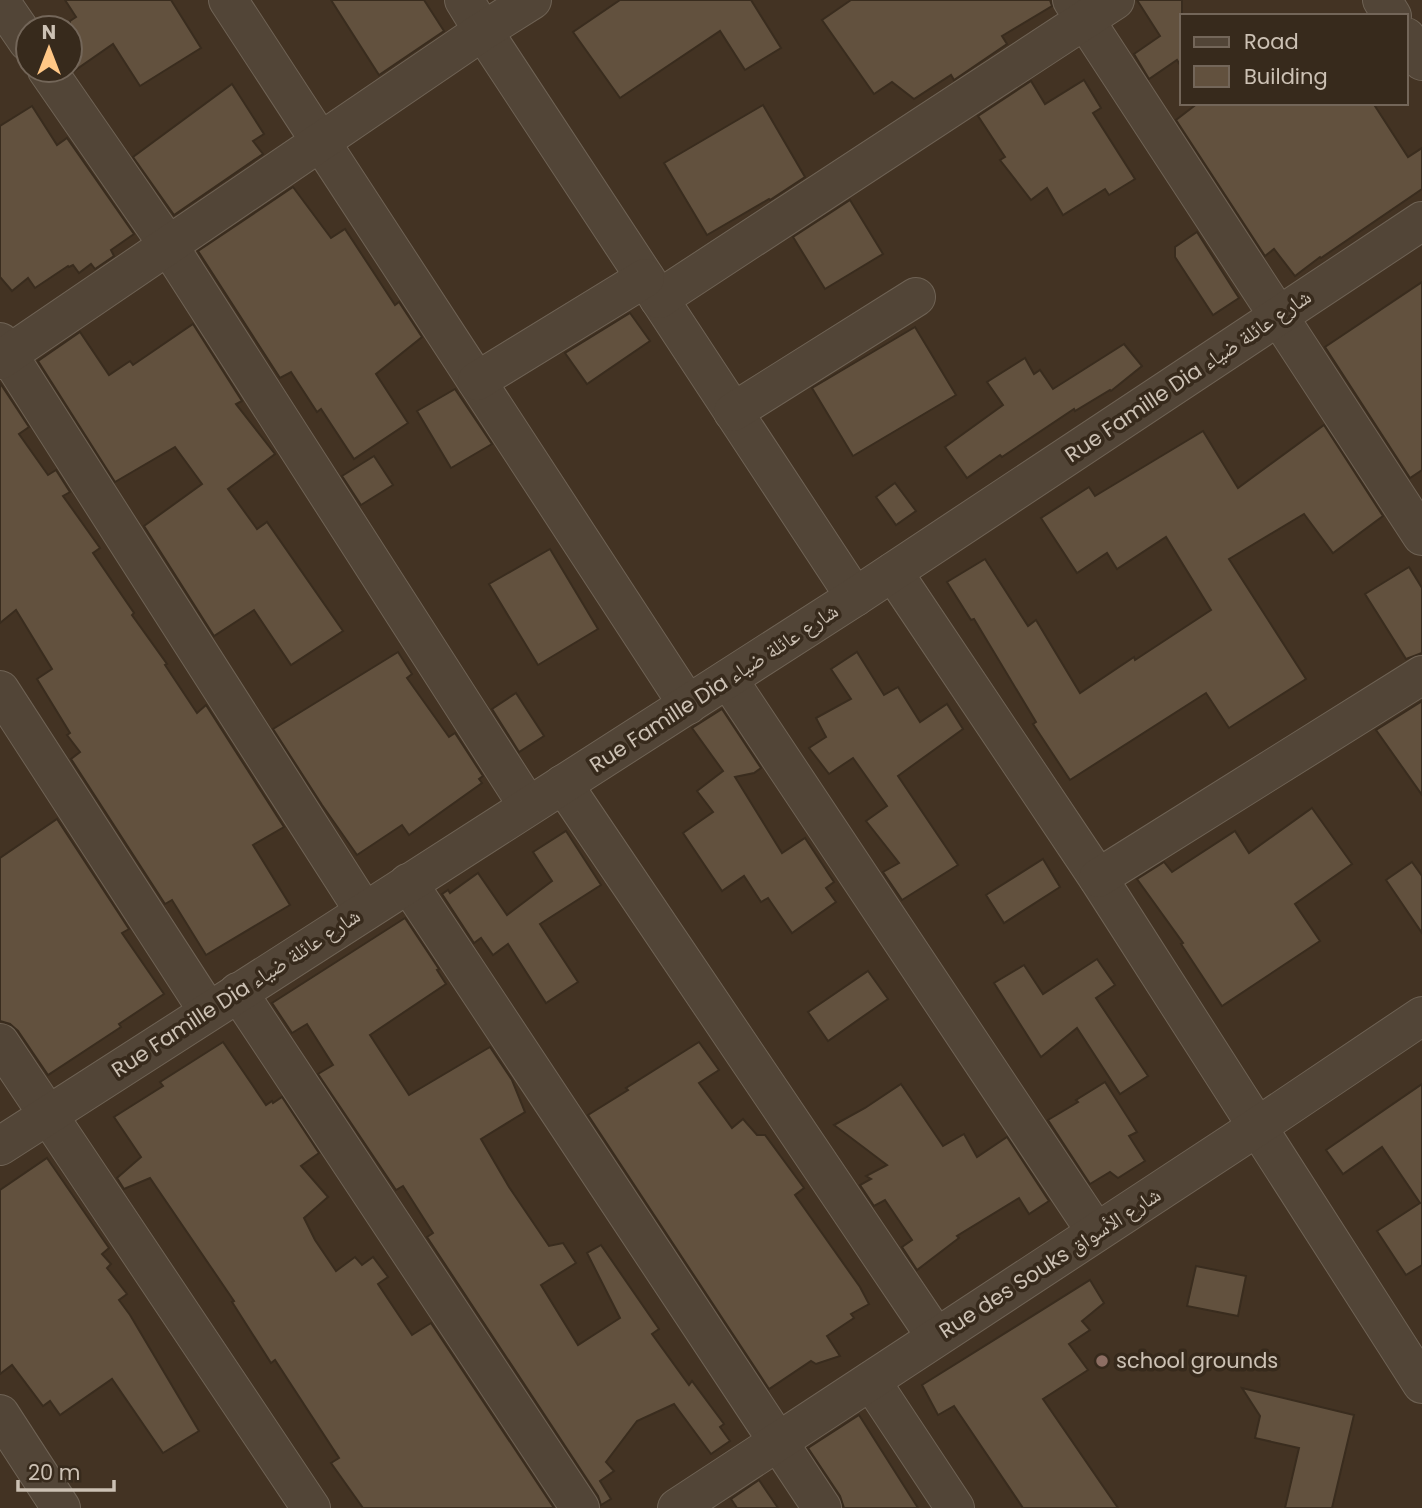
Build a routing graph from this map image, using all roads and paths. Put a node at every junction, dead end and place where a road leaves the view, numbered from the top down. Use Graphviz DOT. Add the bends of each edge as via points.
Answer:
graph roads {
  1 [pos="228,0"];
  2 [pos="532,0"];
  3 [pos="0,1"];
  4 [pos="1090,6"];
  5 [pos="474,16"];
  6 [pos="14,22"];
  7 [pos="1408,40"];
  8 [pos="1422,61"];
  9 [pos="57,84"];
  10 [pos="320,142"];
  11 [pos="1422,221"];
  12 [pos="168,245"];
  13 [pos="652,289"];
  14 [pos="916,297"];
  15 [pos="1279,316"];
  16 [pos="3,352"];
  17 [pos="477,381"];
  18 [pos="733,412"];
  19 [pos="1422,536"];
  20 [pos="893,572"];
  21 [pos="855,597"];
  22 [pos="1422,676"];
  23 [pos="728,679"];
  24 [pos="0,690"];
  25 [pos="688,705"];
  26 [pos="563,784"];
  27 [pos="528,806"];
  28 [pos="1098,878"];
  29 [pos="408,883"];
  30 [pos="365,911"];
  31 [pos="223,1002"];
  32 [pos="1422,1016"];
  33 [pos="0,1043"];
  34 [pos="47,1115"];
  35 [pos="1257,1127"];
  36 [pos="0,1146"];
  37 [pos="1096,1232"];
  38 [pos="936,1337"];
  39 [pos="870,1381"];
  40 [pos="1422,1384"];
  41 [pos="0,1414"];
  42 [pos="778,1441"];
  43 [pos="61,1508"];
  44 [pos="311,1508"];
  45 [pos="580,1508"];
  46 [pos="677,1508"];
  47 [pos="822,1508"];
  48 [pos="956,1508"];
  1 -- 10 [label="street"];
  2 -- 5 [label="street"];
  3 -- 6 [label="street"];
  4 -- 13 [label="street"];
  4 -- 15 [label="street"];
  5 -- 10 [label="street"];
  5 -- 13 [label="street"];
  7 -- 8 [label="street"];
  9 -- 12 [label="street"];
  10 -- 12 [label="street"];
  10 -- 17 [label="street"];
  11 -- 15 [label="street, Rue Famille Dia شارع عائلة ضياء"];
  12 -- 16 [label="street"];
  12 -- 27 [label="street"];
  13 -- 17 [label="street"];
  13 -- 18 [label="street"];
  14 -- 18 [label="street"];
  15 -- 19 [label="street"];
  15 -- 20 [label="street, Rue Famille Dia شارع عائلة ضياء"];
  16 -- 30 [label="street"];
  17 -- 25 [label="street"];
  18 -- 21 [label="street"];
  20 -- 21 [label="street, Rue Famille Dia شارع عائلة ضياء"];
  20 -- 28 [label="street"];
  21 -- 23 [label="street, Rue Famille Dia شارع عائلة ضياء"];
  22 -- 28 [label="street"];
  23 -- 25 [label="street, Rue Famille Dia شارع عائلة ضياء"];
  23 -- 37 [label="street"];
  24 -- 31 [label="street"];
  25 -- 26 [label="street, Rue Famille Dia شارع عائلة ضياء"];
  26 -- 27 [label="street, Rue Famille Dia شارع عائلة ضياء"];
  26 -- 38 [label="street"];
  27 -- 29 [label="street, Rue Famille Dia شارع عائلة ضياء"];
  28 -- 35 [label="street"];
  29 -- 30 [label="street, Rue Famille Dia شارع عائلة ضياء"];
  29 -- 42 [label="street"];
  30 -- 31 [label="street, Rue Famille Dia شارع عائلة ضياء"];
  31 -- 34 [label="street, Rue Famille Dia شارع عائلة ضياء"];
  31 -- 45 [label="street"];
  32 -- 35 [label="street, Rue des Souks شارع الأسواق"];
  33 -- 34 [label="street"];
  34 -- 36 [label="street, Rue Famille Dia شارع عائلة ضياء"];
  34 -- 44 [label="street"];
  35 -- 37 [label="street, Rue des Souks شارع الأسواق"];
  35 -- 40 [label="street"];
  37 -- 38 [label="street, Rue des Souks شارع الأسواق"];
  38 -- 39 [label="street, Rue des Souks شارع الأسواق"];
  39 -- 42 [label="street, Rue des Souks شارع الأسواق"];
  39 -- 48 [label="street"];
  41 -- 43 [label="street"];
  42 -- 46 [label="street, Rue des Souks شارع الأسواق"];
  42 -- 47 [label="street"];
}
